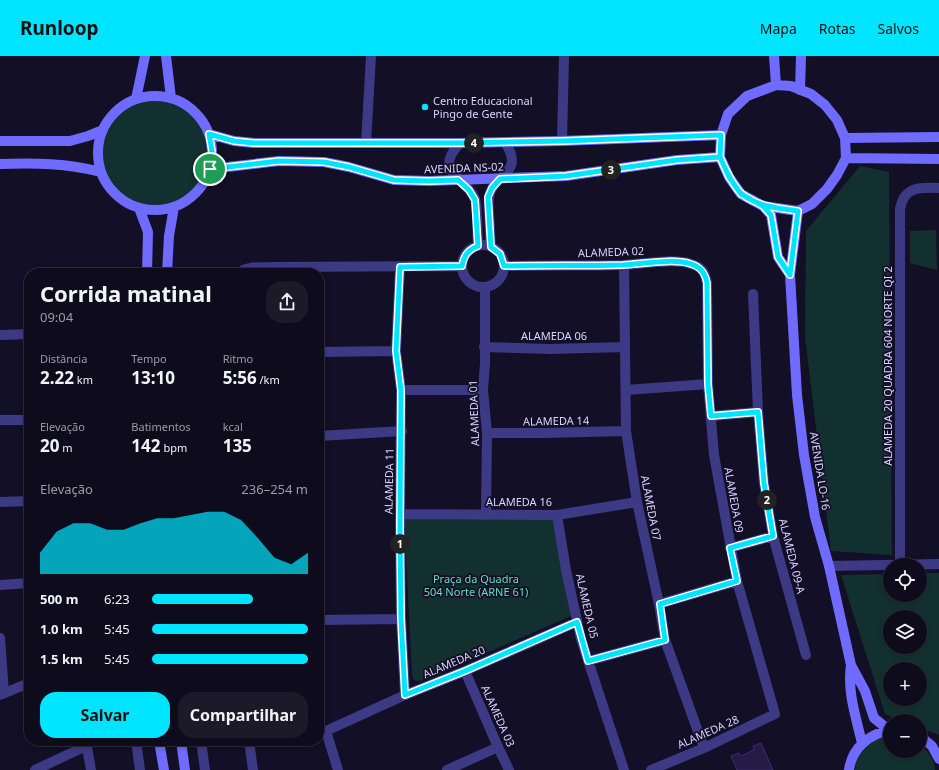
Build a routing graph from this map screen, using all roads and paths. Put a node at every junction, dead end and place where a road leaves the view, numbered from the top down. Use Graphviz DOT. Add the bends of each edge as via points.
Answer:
graph roads {
  1 [pos="145,56"];
  2 [pos="166,56"];
  3 [pos="370,56"];
  4 [pos="564,56"];
  5 [pos="774,56"];
  6 [pos="801,56"];
  7 [pos="776,85"];
  8 [pos="800,90"];
  9 [pos="171,98"];
  10 [pos="136,99"];
  11 [pos="102,130"];
  12 [pos="209,134"];
  13 [pos="721,135"];
  14 [pos="939,137"];
  15 [pos="845,138"];
  16 [pos="562,141"];
  17 [pos="0,142"];
  18 [pos="505,142"];
  19 [pos="366,143"];
  20 [pos="460,143"];
  21 [pos="720,157"];
  22 [pos="846,158"];
  23 [pos="939,159"];
  24 [pos="0,164"];
  25 [pos="210,169"];
  26 [pos="101,172"];
  27 [pos="500,179"];
  28 [pos="458,180"];
  29 [pos="939,188"];
  30 [pos="763,206"];
  31 [pos="174,207"];
  32 [pos="139,208"];
  33 [pos="798,211"];
  34 [pos="478,246"];
  35 [pos="491,247"];
  36 [pos="624,264"];
  37 [pos="462,266"];
  38 [pos="504,266"];
  39 [pos="400,267"];
  40 [pos="147,268"];
  41 [pos="169,268"];
  42 [pos="253,268"];
  43 [pos="790,275"];
  44 [pos="707,283"];
  45 [pos="485,287"];
  46 [pos="753,294"];
  47 [pos="24,334"];
  48 [pos="0,335"];
  49 [pos="625,346"];
  50 [pos="484,347"];
  51 [pos="396,351"];
  52 [pos="324,352"];
  53 [pos="708,384"];
  54 [pos="401,390"];
  55 [pos="483,390"];
  56 [pos="626,390"];
  57 [pos="758,412"];
  58 [pos="711,416"];
  59 [pos="0,420"];
  60 [pos="24,420"];
  61 [pos="402,431"];
  62 [pos="626,431"];
  63 [pos="487,433"];
  64 [pos="324,436"];
  65 [pos="24,501"];
  66 [pos="0,502"];
  67 [pos="637,502"];
  68 [pos="401,514"];
  69 [pos="486,514"];
  70 [pos="557,514"];
  71 [pos="773,536"];
  72 [pos="730,548"];
  73 [pos="900,558"];
  74 [pos="883,564"];
  75 [pos="927,564"];
  76 [pos="939,564"];
  77 [pos="829,566"];
  78 [pos="737,581"];
  79 [pos="24,584"];
  80 [pos="0,585"];
  81 [pos="660,604"];
  82 [pos="401,618"];
  83 [pos="324,620"];
  84 [pos="577,622"];
  85 [pos="0,638"];
  86 [pos="665,640"];
  87 [pos="806,655"];
  88 [pos="588,661"];
  89 [pos="851,665"];
  90 [pos="465,671"];
  91 [pos="24,685"];
  92 [pos="2,694"];
  93 [pos="405,695"];
  94 [pos="775,714"];
  95 [pos="883,725"];
  96 [pos="324,732"];
  97 [pos="883,732"];
  98 [pos="324,735"];
  99 [pos="927,742"];
  100 [pos="862,743"];
  101 [pos="82,746"];
  102 [pos="86,746"];
  103 [pos="137,746"];
  104 [pos="160,746"];
  105 [pos="182,746"];
  106 [pos="202,746"];
  107 [pos="250,746"];
  108 [pos="498,747"];
  109 [pos="704,748"];
  110 [pos="939,759"];
  111 [pos="35,770"];
  112 [pos="92,770"];
  113 [pos="140,770"];
  114 [pos="164,770"];
  115 [pos="185,770"];
  116 [pos="205,770"];
  117 [pos="253,770"];
  118 [pos="338,770"];
  119 [pos="447,770"];
  120 [pos="509,770"];
  121 [pos="624,770"];
  122 [pos="651,770"];
  123 [pos="849,770"];
  1 -- 10 [label="street"];
  2 -- 9 [label="street"];
  3 -- 19 [label="street"];
  4 -- 16 [label="street"];
  5 -- 7 [label="street"];
  6 -- 8 [label="street"];
  7 -- 8 [label="street" via="791,86"];
  7 -- 13 [label="street" via="747,96 728,114"];
  8 -- 15 [label="street" via="811,94 824,105 837,120"];
  9 -- 10 [label="street" via="153,95"];
  9 -- 12 [label="street" via="187,106 200,118"];
  10 -- 11 [label="street" via="120,107"];
  11 -- 17 [label="street" via="70,141"];
  11 -- 26 [label="street" via="98,144"];
  12 -- 19 [label="street" via="254,143"];
  12 -- 25 [label="street" via="212,151"];
  13 -- 16 [label="street"];
  13 -- 21 [label="street"];
  14 -- 15 [label="street"];
  15 -- 22 [label="street"];
  16 -- 18 [label="street"];
  18 -- 20 [label="street"];
  18 -- 27 [label="street" via="511,151 512,161 510,170"];
  19 -- 20 [label="street"];
  20 -- 28 [label="street" via="452,152 449,163"];
  21 -- 27 [label="street, AVENIDA NS-02" via="677,160 566,176"];
  21 -- 30 [label="street" via="729,177 741,194"];
  22 -- 23 [label="street"];
  22 -- 33 [label="street" via="827,189 812,204"];
  24 -- 26 [label="street" via="51,163"];
  25 -- 28 [label="street, AVENIDA NS-02" via="279,161 324,162 394,180"];
  25 -- 31 [label="street" via="202,186 190,198"];
  26 -- 32 [label="street" via="110,188 123,200"];
  27 -- 28 [label="street, AVENIDA NS-02"];
  27 -- 35 [label="street" via="488,197"];
  28 -- 34 [label="street" via="475,200"];
  29 -- 73 [label="street, ALAMEDA 20 QUADRA 604 NORTE QI 2" via="928,187 908,192 902,200 900,209"];
  30 -- 33 [label="street"];
  30 -- 43 [label="street" via="771,215 778,257"];
  31 -- 32 [label="street" via="157,210"];
  31 -- 41 [label="street" via="169,236"];
  32 -- 40 [label="street" via="148,232"];
  33 -- 43 [label="street, AVENIDA LO-16"];
  34 -- 35 [label="street"];
  34 -- 37 [label="street" via="466,253"];
  35 -- 38 [label="street" via="500,254"];
  36 -- 38 [label="street, ALAMEDA 02"];
  36 -- 44 [label="street, ALAMEDA 02" via="689,263 700,268"];
  36 -- 49 [label="street, ALAMEDA 07"];
  37 -- 39 [label="street"];
  37 -- 45 [label="street" via="466,279"];
  38 -- 45 [label="street" via="500,278"];
  39 -- 42 [label="street"];
  39 -- 51 [label="street, ALAMEDA 11"];
  43 -- 77 [label="street, AVENIDA LO-16" via="797,395 804,455 815,517"];
  44 -- 53 [label="street, ALAMEDA 09"];
  45 -- 50 [label="street, ALAMEDA 01"];
  46 -- 57 [label="street, ALAMEDA 09-A"];
  47 -- 48 [label="street"];
  49 -- 50 [label="street, ALAMEDA 06" via="550,349"];
  49 -- 56 [label="street, ALAMEDA 07"];
  50 -- 55 [label="street, ALAMEDA 01"];
  51 -- 52 [label="street"];
  51 -- 54 [label="street, ALAMEDA 11"];
  53 -- 56 [label="street"];
  53 -- 58 [label="street, ALAMEDA 09"];
  54 -- 55 [label="street"];
  54 -- 61 [label="street, ALAMEDA 11"];
  55 -- 63 [label="street, ALAMEDA 01"];
  56 -- 62 [label="street, ALAMEDA 07"];
  57 -- 58 [label="street"];
  57 -- 71 [label="street, ALAMEDA 09-A" via="764,483"];
  58 -- 72 [label="street, ALAMEDA 09" via="714,455"];
  59 -- 60 [label="street"];
  61 -- 64 [label="street"];
  61 -- 68 [label="street, ALAMEDA 11"];
  62 -- 63 [label="street, ALAMEDA 14"];
  62 -- 67 [label="street, ALAMEDA 07"];
  63 -- 69 [label="street, ALAMEDA 01"];
  65 -- 66 [label="street"];
  67 -- 70 [label="street, ALAMEDA 16"];
  67 -- 81 [label="street, ALAMEDA 07"];
  68 -- 69 [label="street, ALAMEDA 16"];
  68 -- 82 [label="street, ALAMEDA 11"];
  69 -- 70 [label="street, ALAMEDA 16"];
  70 -- 84 [label="street, ALAMEDA 05"];
  71 -- 72 [label="street"];
  71 -- 87 [label="street, ALAMEDA 09-A"];
  72 -- 78 [label="street, ALAMEDA 09"];
  74 -- 77 [label="street"];
  75 -- 76 [label="street"];
  77 -- 89 [label="street, AVENIDA LO-16"];
  78 -- 81 [label="street"];
  78 -- 94 [label="street, ALAMEDA 09"];
  79 -- 80 [label="street"];
  81 -- 86 [label="street, ALAMEDA 07"];
  82 -- 83 [label="street"];
  82 -- 93 [label="street, ALAMEDA 11"];
  84 -- 88 [label="street, ALAMEDA 05"];
  84 -- 90 [label="street, ALAMEDA 20"];
  85 -- 92 [label="street"];
  86 -- 88 [label="street"];
  86 -- 109 [label="street, ALAMEDA 07"];
  88 -- 121 [label="street, ALAMEDA 05"];
  89 -- 95 [label="street, AVENIDA LO-16" via="865,690 874,718"];
  89 -- 100 [label="street, AVENIDA LO-16" via="850,693"];
  90 -- 93 [label="street, ALAMEDA 20"];
  90 -- 108 [label="street, ALAMEDA 03"];
  91 -- 92 [label="street"];
  93 -- 96 [label="street, ALAMEDA 20"];
  94 -- 109 [label="street, ALAMEDA 28"];
  97 -- 100 [label="street, AVENIDA LO-16" via="874,734"];
  98 -- 118 [label="street"];
  99 -- 110 [label="street"];
  100 -- 123 [label="street, AVENIDA LO-16" via="854,753"];
  101 -- 111 [label="street"];
  102 -- 112 [label="street"];
  103 -- 113 [label="street"];
  104 -- 114 [label="street"];
  105 -- 115 [label="street"];
  106 -- 116 [label="street"];
  107 -- 117 [label="street"];
  108 -- 119 [label="street"];
  108 -- 120 [label="street, ALAMEDA 03"];
  109 -- 122 [label="street, ALAMEDA 28"];
}
